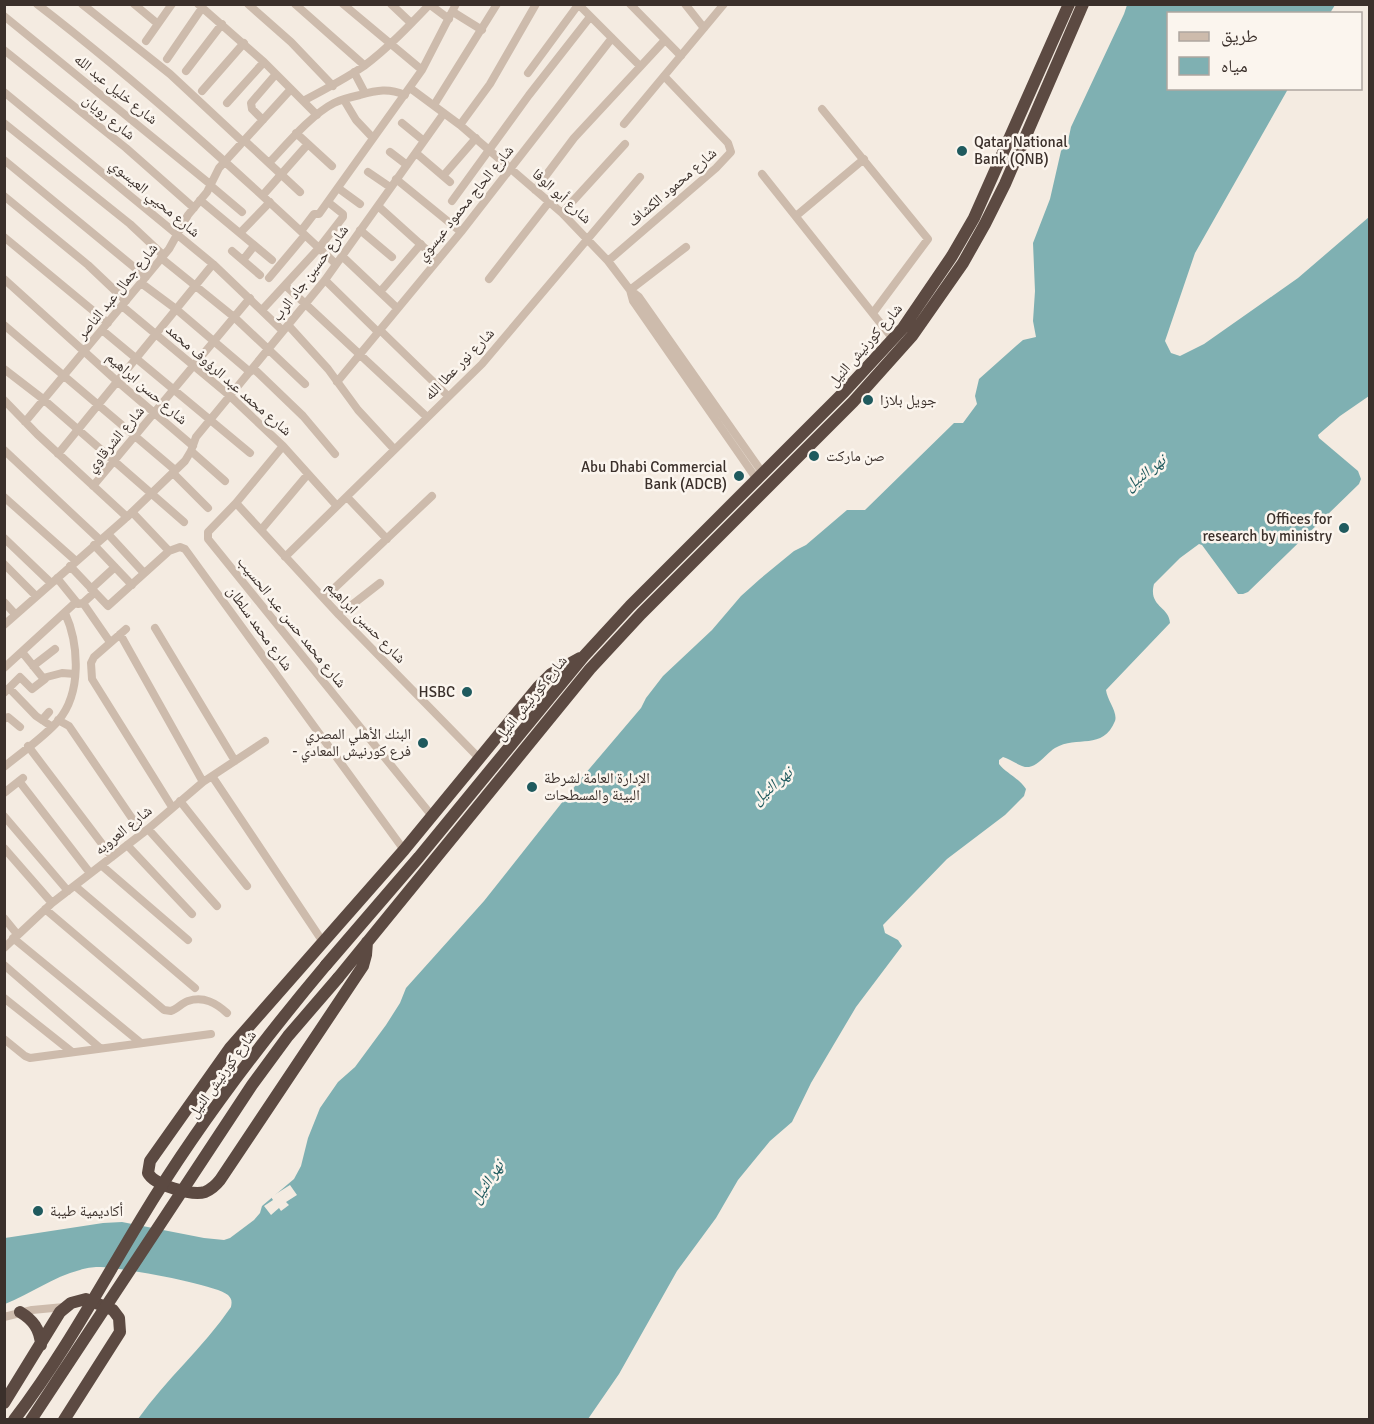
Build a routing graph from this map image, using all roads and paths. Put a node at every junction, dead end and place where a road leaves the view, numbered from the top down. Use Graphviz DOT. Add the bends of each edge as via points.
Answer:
graph roads {
  1 [pos="37,4"];
  2 [pos="82,4"];
  3 [pos="134,4"];
  4 [pos="172,4"];
  5 [pos="248,4"];
  6 [pos="295,4"];
  7 [pos="343,4"];
  8 [pos="391,4"];
  9 [pos="497,4"];
  10 [pos="536,4"];
  11 [pos="630,4"];
  12 [pos="685,4"];
  13 [pos="724,4"];
  14 [pos="1069,4"];
  15 [pos="1083,4"];
  16 [pos="429,5"];
  17 [pos="578,5"];
  18 [pos="200,6"];
  19 [pos="453,12"];
  20 [pos="4,16"];
  21 [pos="590,17"];
  22 [pos="411,23"];
  23 [pos="158,24"];
  24 [pos="222,24"];
  25 [pos="704,28"];
  26 [pos="482,30"];
  27 [pos="612,38"];
  28 [pos="665,40"];
  29 [pos="146,41"];
  30 [pos="244,43"];
  31 [pos="389,45"];
  32 [pos="4,50"];
  33 [pos="681,56"];
  34 [pos="167,59"];
  35 [pos="264,62"];
  36 [pos="364,65"];
  37 [pos="640,66"];
  38 [pos="422,70"];
  39 [pos="186,71"];
  40 [pos="354,72"];
  41 [pos="528,73"];
  42 [pos="276,74"];
  43 [pos="664,76"];
  44 [pos="333,86"];
  45 [pos="291,89"];
  46 [pos="202,91"];
  47 [pos="408,91"];
  48 [pos="4,92"];
  49 [pos="365,93"];
  50 [pos="344,100"];
  51 [pos="303,101"];
  52 [pos="227,103"];
  53 [pos="434,105"];
  54 [pos="822,109"];
  55 [pos="444,113"];
  56 [pos="317,115"];
  57 [pos="263,120"];
  58 [pos="4,123"];
  59 [pos="402,123"];
  60 [pos="624,124"];
  61 [pos="460,125"];
  62 [pos="296,133"];
  63 [pos="372,137"];
  64 [pos="476,138"];
  65 [pos="244,141"];
  66 [pos="424,141"];
  67 [pos="309,144"];
  68 [pos="625,144"];
  69 [pos="489,150"];
  70 [pos="390,152"];
  71 [pos="416,153"];
  72 [pos="4,159"];
  73 [pos="864,159"];
  74 [pos="226,161"];
  75 [pos="269,163"];
  76 [pos="406,165"];
  77 [pos="332,166"];
  78 [pos="511,169"];
  79 [pos="368,172"];
  80 [pos="281,174"];
  81 [pos="762,174"];
  82 [pos="640,177"];
  83 [pos="396,179"];
  84 [pos="210,184"];
  85 [pos="338,188"];
  86 [pos="390,188"];
  87 [pos="535,190"];
  88 [pos="300,192"];
  89 [pos="263,195"];
  90 [pos="4,196"];
  91 [pos="201,200"];
  92 [pos="452,201"];
  93 [pos="270,202"];
  94 [pos="328,202"];
  95 [pos="549,202"];
  96 [pos="360,204"];
  97 [pos="378,206"];
  98 [pos="194,208"];
  99 [pos="242,212"];
  100 [pos="561,213"];
  101 [pos="796,216"];
  102 [pos="360,230"];
  103 [pos="461,232"];
  104 [pos="177,233"];
  105 [pos="240,233"];
  106 [pos="303,233"];
  107 [pos="4,237"];
  108 [pos="587,237"];
  109 [pos="421,244"];
  110 [pos="254,246"];
  111 [pos="686,247"];
  112 [pos="319,248"];
  113 [pos="231,251"];
  114 [pos="162,257"];
  115 [pos="392,257"];
  116 [pos="243,260"];
  117 [pos="272,260"];
  118 [pos="339,260"];
  119 [pos="438,260"];
  120 [pos="608,261"];
  121 [pos="213,264"];
  122 [pos="260,274"];
  123 [pos="269,278"];
  124 [pos="4,279"];
  125 [pos="489,279"];
  126 [pos="143,280"];
  127 [pos="325,280"];
  128 [pos="285,285"];
  129 [pos="196,286"];
  130 [pos="630,290"];
  131 [pos="380,292"];
  132 [pos="250,298"];
  133 [pos="124,303"];
  134 [pos="306,304"];
  135 [pos="397,308"];
  136 [pos="176,309"];
  137 [pos="262,310"];
  138 [pos="873,313"];
  139 [pos="234,317"];
  140 [pos="4,326"];
  141 [pos="105,326"];
  142 [pos="286,328"];
  143 [pos="379,331"];
  144 [pos="156,334"];
  145 [pos="893,339"];
  146 [pos="214,341"];
  147 [pos="268,349"];
  148 [pos="85,351"];
  149 [pos="360,354"];
  150 [pos="137,358"];
  151 [pos="194,365"];
  152 [pos="4,369"];
  153 [pos="251,370"];
  154 [pos="63,375"];
  155 [pos="118,382"];
  156 [pos="337,382"];
  157 [pos="305,384"];
  158 [pos="174,389"];
  159 [pos="230,396"];
  160 [pos="448,396"];
  161 [pos="43,399"];
  162 [pos="4,400"];
  163 [pos="99,405"];
  164 [pos="154,413"];
  165 [pos="427,417"];
  166 [pos="210,420"];
  167 [pos="25,422"];
  168 [pos="78,430"];
  169 [pos="135,436"];
  170 [pos="283,446"];
  171 [pos="192,448"];
  172 [pos="394,449"];
  173 [pos="4,450"];
  174 [pos="250,453"];
  175 [pos="58,454"];
  176 [pos="335,454"];
  177 [pos="114,461"];
  178 [pos="174,471"];
  179 [pos="308,474"];
  180 [pos="761,478"];
  181 [pos="225,481"];
  182 [pos="93,486"];
  183 [pos="152,494"];
  184 [pos="432,496"];
  185 [pos="4,497"];
  186 [pos="346,497"];
  187 [pos="236,503"];
  188 [pos="337,506"];
  189 [pos="208,508"];
  190 [pos="130,515"];
  191 [pos="184,522"];
  192 [pos="261,530"];
  193 [pos="108,534"];
  194 [pos="4,538"];
  195 [pos="387,539"];
  196 [pos="97,543"];
  197 [pos="169,551"];
  198 [pos="285,557"];
  199 [pos="73,563"];
  200 [pos="4,564"];
  201 [pos="115,567"];
  202 [pos="144,573"];
  203 [pos="54,580"];
  204 [pos="380,583"];
  205 [pos="132,585"];
  206 [pos="92,591"];
  207 [pos="36,596"];
  208 [pos="324,598"];
  209 [pos="4,602"];
  210 [pos="80,603"];
  211 [pos="65,613"];
  212 [pos="15,614"];
  213 [pos="339,615"];
  214 [pos="4,625"];
  215 [pos="155,628"];
  216 [pos="110,642"];
  217 [pos="56,649"];
  218 [pos="22,652"];
  219 [pos="584,656"];
  220 [pos="33,666"];
  221 [pos="4,668"];
  222 [pos="90,672"];
  223 [pos="75,675"];
  224 [pos="45,679"];
  225 [pos="7,690"];
  226 [pos="49,712"];
  227 [pos="4,719"];
  228 [pos="42,720"];
  229 [pos="55,723"];
  230 [pos="20,728"];
  231 [pos="265,741"];
  232 [pos="28,747"];
  233 [pos="479,758"];
  234 [pos="235,761"];
  235 [pos="4,767"];
  236 [pos="212,776"];
  237 [pos="203,782"];
  238 [pos="4,793"];
  239 [pos="180,801"];
  240 [pos="172,807"];
  241 [pos="4,816"];
  242 [pos="432,816"];
  243 [pos="420,830"];
  244 [pos="145,831"];
  245 [pos="127,845"];
  246 [pos="4,848"];
  247 [pos="404,850"];
  248 [pos="112,856"];
  249 [pos="419,857"];
  250 [pos="101,865"];
  251 [pos="90,873"];
  252 [pos="247,886"];
  253 [pos="71,888"];
  254 [pos="49,906"];
  255 [pos="217,906"];
  256 [pos="192,914"];
  257 [pos="4,918"];
  258 [pos="15,936"];
  259 [pos="188,939"];
  260 [pos="367,941"];
  261 [pos="323,942"];
  262 [pos="4,948"];
  263 [pos="4,965"];
  264 [pos="195,988"];
  265 [pos="4,998"];
  266 [pos="227,1013"];
  267 [pos="211,1034"];
  268 [pos="4,1039"];
  269 [pos="141,1043"];
  270 [pos="100,1048"];
  271 [pos="72,1052"];
  272 [pos="64,1307"];
  273 [pos="20,1312"];
  274 [pos="4,1317"];
  275 [pos="41,1345"];
  276 [pos="4,1403"];
  277 [pos="14,1419"];
  278 [pos="31,1419"];
  279 [pos="64,1419"];
  1 -- 74 [label="street"];
  2 -- 65 [label="street" via="170,74"];
  3 -- 23 [label="street"];
  4 -- 23 [label="street"];
  5 -- 44 [label="street"];
  6 -- 36 [label="street"];
  7 -- 31 [label="street"];
  8 -- 22 [label="street"];
  9 -- 26 [label="street"];
  10 -- 61 [label="street" via="490,84"];
  11 -- 28 [label="street"];
  12 -- 25 [label="street"];
  13 -- 25 [label="street"];
  14 -- 145 [label="highway, شارع كورنيش النيل" via="974,218 928,293"];
  15 -- 260 [label="highway, شارع كورنيش النيل" via="985,224 912,336 853,402 596,662"];
  16 -- 19 [label="street"];
  16 -- 22 [label="street"];
  17 -- 21 [label="street"];
  17 -- 41 [label="street"];
  18 -- 24 [label="street"];
  18 -- 34 [label="street"];
  19 -- 26 [label="street"];
  19 -- 38 [label="street"];
  20 -- 84 [label="street, شارع خليل عبد الله"];
  21 -- 27 [label="street"];
  21 -- 69 [label="street"];
  22 -- 31 [label="street"];
  23 -- 29 [label="street"];
  24 -- 30 [label="street"];
  24 -- 39 [label="street"];
  25 -- 33 [label="street"];
  26 -- 53 [label="street"];
  27 -- 37 [label="street"];
  27 -- 78 [label="street, شارع الحاج محمود عيسوي"];
  28 -- 33 [label="street"];
  28 -- 37 [label="street"];
  30 -- 35 [label="street"];
  30 -- 46 [label="street"];
  31 -- 36 [label="street"];
  31 -- 38 [label="street"];
  32 -- 98 [label="street, شارع رويان"];
  33 -- 43 [label="street"];
  35 -- 42 [label="street"];
  35 -- 52 [label="street"];
  36 -- 40 [label="street"];
  37 -- 87 [label="street" via="573,138"];
  38 -- 47 [label="street"];
  40 -- 44 [label="street"];
  40 -- 49 [label="street"];
  42 -- 45 [label="street"];
  42 -- 57 [label="street" via="251,104"];
  43 -- 60 [label="street"];
  43 -- 120 [label="street, شارع محمود الكشاف" via="728,143 731,152"];
  44 -- 51 [label="street"];
  45 -- 51 [label="street"];
  45 -- 57 [label="street, شارع جمال عبد الناصر"];
  47 -- 49 [label="street"];
  47 -- 53 [label="street, شارع أبو الوفا"];
  47 -- 63 [label="street"];
  48 -- 104 [label="street, شارع محيي العيسوي"];
  49 -- 50 [label="street"];
  50 -- 56 [label="street"];
  50 -- 63 [label="street"];
  51 -- 56 [label="street"];
  53 -- 55 [label="street, شارع أبو الوفا"];
  54 -- 73 [label="street"];
  55 -- 61 [label="street, شارع أبو الوفا"];
  55 -- 66 [label="street, شارع حسين جاد الرب"];
  56 -- 62 [label="street"];
  57 -- 65 [label="street, شارع جمال عبد الناصر"];
  58 -- 114 [label="street" via="130,224"];
  59 -- 66 [label="street"];
  61 -- 64 [label="street, شارع أبو الوفا"];
  62 -- 67 [label="street"];
  62 -- 75 [label="street"];
  63 -- 85 [label="street"];
  64 -- 69 [label="street, شارع أبو الوفا"];
  64 -- 71 [label="street" via="446,179"];
  65 -- 74 [label="street, شارع جمال عبد الناصر"];
  65 -- 75 [label="street"];
  66 -- 71 [label="street, شارع حسين جاد الرب"];
  67 -- 77 [label="street"];
  67 -- 80 [label="street"];
  68 -- 100 [label="street"];
  69 -- 78 [label="street, شارع أبو الوفا"];
  69 -- 92 [label="street"];
  70 -- 76 [label="street"];
  71 -- 76 [label="street, شارع حسين جاد الرب"];
  72 -- 126 [label="street"];
  73 -- 101 [label="street"];
  73 -- 138 [label="street" via="928,239"];
  74 -- 84 [label="street, شارع جمال عبد الناصر"];
  74 -- 89 [label="street"];
  75 -- 80 [label="street"];
  76 -- 83 [label="street, شارع حسين جاد الرب"];
  78 -- 87 [label="street, شارع أبو الوفا"];
  78 -- 103 [label="street, شارع الحاج محمود عيسوي"];
  79 -- 86 [label="street"];
  80 -- 88 [label="street"];
  80 -- 89 [label="street"];
  81 -- 101 [label="street"];
  82 -- 108 [label="street, شارع نور عطا الله"];
  83 -- 86 [label="street, شارع حسين جاد الرب"];
  83 -- 103 [label="street"];
  84 -- 91 [label="street, شارع جمال عبد الناصر"];
  84 -- 99 [label="street, شارع خليل عبد الله"];
  85 -- 94 [label="street"];
  85 -- 96 [label="street"];
  86 -- 97 [label="street, شارع حسين جاد الرب"];
  87 -- 95 [label="street, شارع أبو الوفا"];
  89 -- 93 [label="street"];
  90 -- 133 [label="street, شارع محمد عبد الرؤوف محمد" via="88,265"];
  91 -- 98 [label="street, شارع جمال عبد الناصر"];
  91 -- 105 [label="street"];
  93 -- 105 [label="street"];
  93 -- 106 [label="street"];
  94 -- 106 [label="street"];
  94 -- 112 [label="street" via="344,216"];
  95 -- 100 [label="street, شارع أبو الوفا"];
  95 -- 125 [label="street"];
  97 -- 102 [label="street, شارع حسين جاد الرب"];
  97 -- 109 [label="street"];
  98 -- 104 [label="street, شارع جمال عبد الناصر"];
  100 -- 108 [label="street, شارع أبو الوفا"];
  101 -- 138 [label="street"];
  102 -- 115 [label="street"];
  102 -- 118 [label="street, شارع حسين جاد الرب"];
  103 -- 119 [label="street, شارع الحاج محمود عيسوي"];
  104 -- 114 [label="street, شارع جمال عبد الناصر"];
  104 -- 121 [label="street, شارع محيي العيسوي"];
  105 -- 110 [label="street"];
  106 -- 112 [label="street"];
  106 -- 123 [label="street"];
  107 -- 141 [label="street"];
  108 -- 120 [label="street, شارع أبو الوفا"];
  108 -- 160 [label="street, شارع نور عطا الله" via="500,343"];
  109 -- 119 [label="street"];
  109 -- 131 [label="street"];
  110 -- 116 [label="street"];
  110 -- 117 [label="street"];
  111 -- 130 [label="street"];
  112 -- 118 [label="street"];
  112 -- 128 [label="street"];
  113 -- 116 [label="street"];
  114 -- 126 [label="street, شارع جمال عبد الناصر"];
  114 -- 129 [label="street"];
  116 -- 122 [label="street"];
  118 -- 127 [label="street, شارع حسين جاد الرب"];
  118 -- 131 [label="street"];
  119 -- 135 [label="street, شارع الحاج محمود عيسوي"];
  120 -- 130 [label="street, شارع أبو الوفا"];
  121 -- 129 [label="street"];
  121 -- 132 [label="street, شارع محيي العيسوي"];
  124 -- 148 [label="street, شارع حسن ابراهيم"];
  126 -- 133 [label="street, شارع جمال عبد الناصر"];
  126 -- 136 [label="street"];
  127 -- 134 [label="street, شارع حسين جاد الرب"];
  127 -- 143 [label="street"];
  128 -- 134 [label="street"];
  128 -- 137 [label="street"];
  129 -- 136 [label="street"];
  129 -- 139 [label="street"];
  130 -- 180 [label="street, شارع أبو الوفا" via="639,297"];
  131 -- 135 [label="street"];
  132 -- 137 [label="street, شارع محيي العيسوي"];
  132 -- 139 [label="street, شارع الشرقاوي"];
  133 -- 141 [label="street, شارع جمال عبد الناصر"];
  133 -- 144 [label="street, شارع محمد عبد الرؤوف محمد"];
  134 -- 142 [label="street, شارع حسين جاد الرب"];
  134 -- 149 [label="street"];
  135 -- 143 [label="street, شارع الحاج محمود عيسوي"];
  136 -- 144 [label="street"];
  136 -- 146 [label="street"];
  137 -- 142 [label="street, شارع محيي العيسوي"];
  138 -- 145 [label="street"];
  139 -- 146 [label="street, شارع الشرقاوي"];
  139 -- 147 [label="street"];
  140 -- 154 [label="street"];
  141 -- 148 [label="street, شارع جمال عبد الناصر"];
  141 -- 150 [label="street"];
  142 -- 147 [label="street, شارع حسين جاد الرب"];
  142 -- 156 [label="street, شارع محيي العيسوي"];
  143 -- 149 [label="street, شارع الحاج محمود عيسوي"];
  143 -- 160 [label="street"];
  144 -- 150 [label="street"];
  144 -- 151 [label="street, شارع محمد عبد الرؤوف محمد"];
  145 -- 180 [label="highway, شارع كورنيش النيل"];
  146 -- 151 [label="street, شارع الشرقاوي"];
  146 -- 153 [label="street"];
  147 -- 153 [label="street, شارع حسين جاد الرب"];
  147 -- 157 [label="street"];
  148 -- 154 [label="street, شارع جمال عبد الناصر"];
  148 -- 155 [label="street, شارع حسن ابراهيم"];
  149 -- 156 [label="street, شارع الحاج محمود عيسوي"];
  149 -- 165 [label="street"];
  150 -- 155 [label="street"];
  150 -- 158 [label="street"];
  151 -- 158 [label="street, شارع الشرقاوي"];
  151 -- 159 [label="street, شارع محمد عبد الرؤوف محمد"];
  152 -- 161 [label="street"];
  153 -- 159 [label="street, شارع حسين جاد الرب"];
  153 -- 176 [label="street" via="303,416"];
  154 -- 161 [label="street, شارع جمال عبد الناصر"];
  154 -- 163 [label="street"];
  155 -- 163 [label="street"];
  155 -- 164 [label="street, شارع حسن ابراهيم"];
  156 -- 172 [label="street, شارع محيي العيسوي"];
  158 -- 164 [label="street, شارع الشرقاوي"];
  158 -- 166 [label="street"];
  159 -- 166 [label="street, شارع حسين جاد الرب"];
  159 -- 170 [label="street, شارع محمد عبد الرؤوف محمد"];
  160 -- 165 [label="street, شارع نور عطا الله"];
  161 -- 167 [label="street, شارع جمال عبد الناصر"];
  161 -- 168 [label="street"];
  162 -- 167 [label="street"];
  163 -- 168 [label="street"];
  163 -- 169 [label="street"];
  164 -- 169 [label="street, شارع الشرقاوي"];
  164 -- 171 [label="street, شارع حسن ابراهيم"];
  165 -- 172 [label="street, شارع نور عطا الله"];
  166 -- 171 [label="street, شارع حسين جاد الرب"];
  166 -- 174 [label="street"];
  167 -- 175 [label="street"];
  168 -- 175 [label="street"];
  168 -- 177 [label="street"];
  169 -- 177 [label="street, شارع الشرقاوي"];
  169 -- 178 [label="street"];
  170 -- 179 [label="street, شارع محمد عبد الرؤوف محمد"];
  170 -- 187 [label="street, شارع محمد حسن عبد الحسيب"];
  171 -- 178 [label="street, شارع حسين جاد الرب"];
  171 -- 181 [label="street, شارع حسن ابراهيم"];
  172 -- 186 [label="street, شارع نور عطا الله"];
  173 -- 196 [label="street"];
  175 -- 182 [label="street"];
  177 -- 182 [label="street, شارع الشرقاوي"];
  177 -- 183 [label="street"];
  178 -- 183 [label="street, شارع حسين جاد الرب"];
  178 -- 189 [label="street"];
  179 -- 188 [label="street, شارع محمد عبد الرؤوف محمد"];
  179 -- 192 [label="street"];
  180 -- 219 [label="highway, شارع كورنيش النيل"];
  182 -- 190 [label="street"];
  183 -- 190 [label="street, شارع حسين جاد الرب"];
  183 -- 191 [label="street"];
  184 -- 195 [label="street"];
  185 -- 199 [label="street"];
  186 -- 188 [label="street, شارع نور عطا الله"];
  186 -- 195 [label="street"];
  187 -- 192 [label="street, شارع حسين ابراهيم"];
  187 -- 242 [label="street, شارع محمد حسن عبد الحسيب" via="208,532 208,539"];
  188 -- 198 [label="street, شارع نور عطا الله"];
  190 -- 193 [label="street, شارع حسين جاد الرب"];
  190 -- 197 [label="street"];
  192 -- 198 [label="street, شارع حسين ابراهيم"];
  193 -- 196 [label="street, شارع حسين جاد الرب"];
  193 -- 202 [label="street"];
  194 -- 203 [label="street"];
  195 -- 208 [label="street"];
  196 -- 199 [label="street, شارع حسين جاد الرب"];
  196 -- 201 [label="street"];
  197 -- 202 [label="street"];
  197 -- 247 [label="street, شارع محمد سلطان" via="180,547 189,554"];
  198 -- 208 [label="street, شارع حسين ابراهيم"];
  199 -- 203 [label="street, شارع حسين جاد الرب"];
  199 -- 206 [label="street"];
  200 -- 207 [label="street"];
  201 -- 205 [label="street"];
  201 -- 206 [label="street"];
  202 -- 205 [label="street"];
  203 -- 207 [label="street, شارع حسين جاد الرب"];
  203 -- 210 [label="street"];
  204 -- 213 [label="street"];
  205 -- 206 [label="street" via="108,606"];
  206 -- 210 [label="street"];
  207 -- 212 [label="street, شارع حسين جاد الرب"];
  208 -- 213 [label="street, شارع حسين ابراهيم"];
  209 -- 212 [label="street"];
  210 -- 211 [label="street"];
  210 -- 216 [label="street"];
  211 -- 218 [label="street"];
  211 -- 223 [label="street" via="73,634"];
  212 -- 214 [label="street, شارع حسين جاد الرب"];
  213 -- 233 [label="street, شارع حسين ابراهيم"];
  215 -- 234 [label="street"];
  216 -- 222 [label="street" via="94,657"];
  216 -- 237 [label="street" via="123,631"];
  217 -- 220 [label="street"];
  218 -- 220 [label="street"];
  218 -- 221 [label="street"];
  219 -- 233 [label="highway" via="551,674"];
  219 -- 249 [label="highway, شارع كورنيش النيل"];
  220 -- 224 [label="street"];
  222 -- 223 [label="street"];
  222 -- 240 [label="street"];
  223 -- 224 [label="street" via="62,673"];
  223 -- 229 [label="street" via="67,707"];
  224 -- 225 [label="street" via="32,689 20,677"];
  225 -- 228 [label="street"];
  226 -- 228 [label="street"];
  227 -- 230 [label="street" via="8,717"];
  228 -- 229 [label="street"];
  229 -- 232 [label="street"];
  229 -- 244 [label="street" via="69,726"];
  231 -- 234 [label="street, شارع العروبه"];
  232 -- 235 [label="street"];
  232 -- 248 [label="street"];
  233 -- 242 [label="highway"];
  234 -- 236 [label="street, شارع العروبه"];
  236 -- 237 [label="street, شارع العروبه"];
  236 -- 261 [label="street"];
  237 -- 239 [label="street, شارع العروبه"];
  238 -- 251 [label="street" via="21,779"];
  239 -- 240 [label="street, شارع العروبه"];
  239 -- 252 [label="street"];
  240 -- 244 [label="street, شارع العروبه"];
  241 -- 253 [label="street"];
  242 -- 243 [label="highway"];
  243 -- 247 [label="highway"];
  243 -- 249 [label="highway"];
  244 -- 245 [label="street, شارع العروبه"];
  244 -- 255 [label="street"];
  245 -- 248 [label="street, شارع العروبه"];
  245 -- 256 [label="street"];
  246 -- 254 [label="street"];
  247 -- 261 [label="highway"];
  248 -- 250 [label="street, شارع العروبه"];
  249 -- 277 [label="highway, شارع كورنيش النيل, bridge" via="279,1021 209,1115"];
  250 -- 251 [label="street, شارع العروبه"];
  250 -- 259 [label="street"];
  251 -- 253 [label="street, شارع العروبه"];
  253 -- 254 [label="street, شارع العروبه"];
  253 -- 264 [label="street"];
  254 -- 258 [label="street, شارع العروبه"];
  254 -- 266 [label="street" via="164,1010 171,1011 188,1001 206,1000"];
  257 -- 258 [label="street"];
  258 -- 262 [label="street, شارع العروبه"];
  258 -- 269 [label="street"];
  260 -- 261 [label="highway" via="363,966 213,1188 193,1193 155,1182 148,1173 150,1161 230,1048"];
  260 -- 278 [label="highway, شارع كورنيش النيل, bridge" via="252,1085"];
  263 -- 270 [label="street"];
  265 -- 271 [label="street"];
  267 -- 269 [label="street"];
  268 -- 271 [label="street" via="30,1058"];
  269 -- 270 [label="street"];
  270 -- 271 [label="street"];
  272 -- 273 [label="street"];
  272 -- 275 [label="highway"];
  272 -- 279 [label="highway" via="86,1299 113,1310 121,1327 116,1341"];
  273 -- 274 [label="street"];
  273 -- 275 [label="highway" via="33,1322"];
  275 -- 276 [label="highway"];
}
